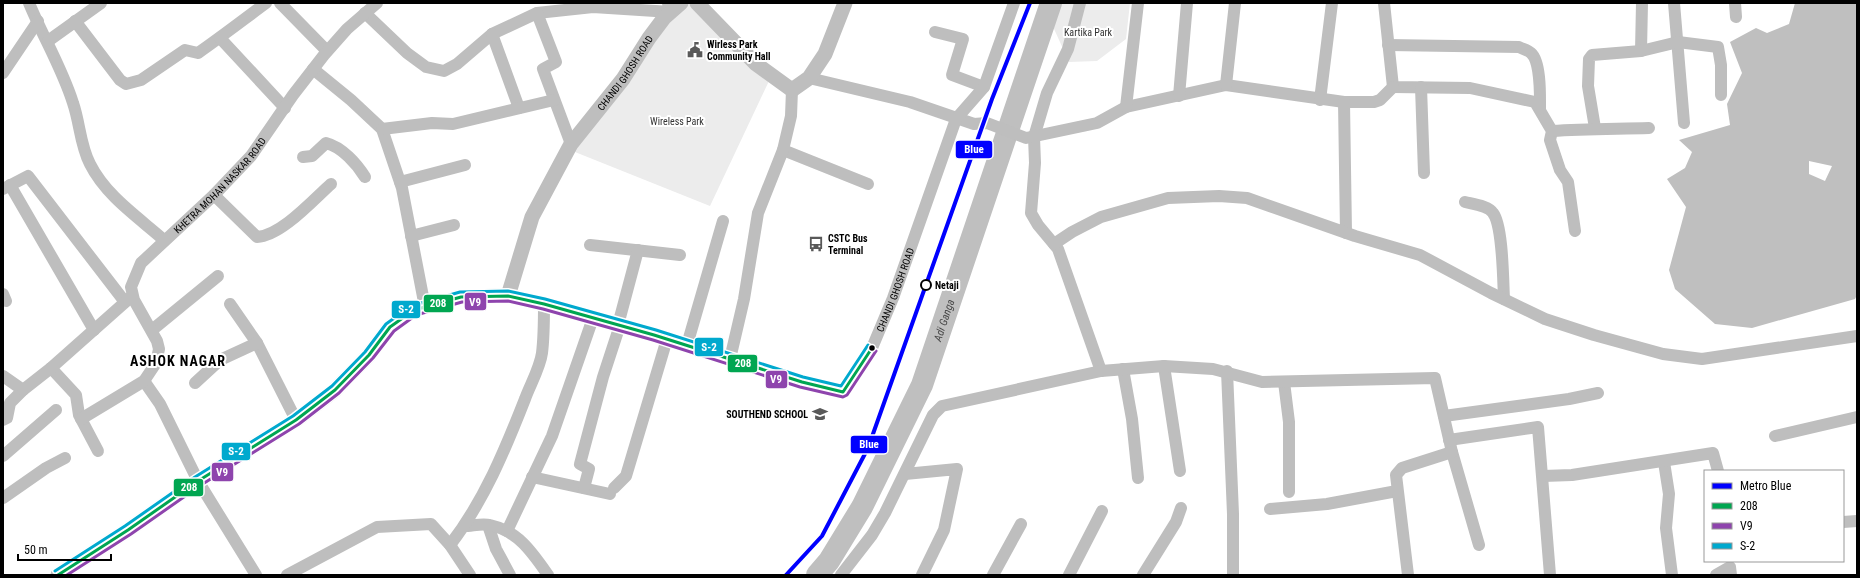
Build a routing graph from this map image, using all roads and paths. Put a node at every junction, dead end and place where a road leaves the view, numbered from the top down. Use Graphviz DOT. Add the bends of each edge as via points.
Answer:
graph roads {
  1 [pos="29,3"];
  2 [pos="101,3"];
  3 [pos="266,3"];
  4 [pos="280,3"];
  5 [pos="377,3"];
  6 [pos="697,3"];
  7 [pos="846,3"];
  8 [pos="1014,3"];
  9 [pos="1080,3"];
  10 [pos="1138,3"];
  11 [pos="1187,3"];
  12 [pos="1235,3"];
  13 [pos="1332,3"];
  14 [pos="1384,3"];
  15 [pos="1642,3"];
  16 [pos="1674,3"];
  17 [pos="1735,3"];
  18 [pos="673,6"];
  19 [pos="366,13"];
  20 [pos="537,13"];
  21 [pos="1736,17"];
  22 [pos="38,21"];
  23 [pos="75,21"];
  24 [pos="935,32"];
  25 [pos="492,34"];
  26 [pos="220,38"];
  27 [pos="48,41"];
  28 [pos="1678,42"];
  29 [pos="1388,45"];
  30 [pos="327,51"];
  31 [pos="1641,51"];
  32 [pos="313,69"];
  33 [pos="3,73"];
  34 [pos="809,78"];
  35 [pos="1226,85"];
  36 [pos="984,87"];
  37 [pos="1393,87"];
  38 [pos="1421,87"];
  39 [pos="792,90"];
  40 [pos="1722,95"];
  41 [pos="1179,96"];
  42 [pos="554,100"];
  43 [pos="1320,100"];
  44 [pos="1344,102"];
  45 [pos="1126,107"];
  46 [pos="285,108"];
  47 [pos="519,108"];
  48 [pos="1540,109"];
  49 [pos="956,119"];
  50 [pos="1684,123"];
  51 [pos="1594,128"];
  52 [pos="1649,128"];
  53 [pos="382,129"];
  54 [pos="1552,131"];
  55 [pos="1030,138"];
  56 [pos="571,144"];
  57 [pos="783,150"];
  58 [pos="303,157"];
  59 [pos="465,165"];
  60 [pos="1424,173"];
  61 [pos="366,177"];
  62 [pos="400,182"];
  63 [pos="331,184"];
  64 [pos="868,184"];
  65 [pos="7,187"];
  66 [pos="214,195"];
  67 [pos="1465,202"];
  68 [pos="723,222"];
  69 [pos="454,225"];
  70 [pos="1575,231"];
  71 [pos="1346,233"];
  72 [pos="411,236"];
  73 [pos="164,240"];
  74 [pos="590,245"];
  75 [pos="1056,247"];
  76 [pos="638,250"];
  77 [pos="680,255"];
  78 [pos="218,276"];
  79 [pos="508,296"];
  80 [pos="129,299"];
  81 [pos="1504,299"];
  82 [pos="230,304"];
  83 [pos="544,304"];
  84 [pos="425,307"];
  85 [pos="593,318"];
  86 [pos="619,325"];
  87 [pos="94,330"];
  88 [pos="152,330"];
  89 [pos="1857,336"];
  90 [pos="667,339"];
  91 [pos="257,343"];
  92 [pos="687,345"];
  93 [pos="730,359"];
  94 [pos="1164,366"];
  95 [pos="52,368"];
  96 [pos="1123,369"];
  97 [pos="1102,371"];
  98 [pos="1227,371"];
  99 [pos="3,376"];
  100 [pos="144,381"];
  101 [pos="1284,382"];
  102 [pos="195,383"];
  103 [pos="23,390"];
  104 [pos="1598,393"];
  105 [pos="56,410"];
  106 [pos="1444,416"];
  107 [pos="1857,417"];
  108 [pos="81,419"];
  109 [pos="3,420"];
  110 [pos="296,420"];
  111 [pos="1775,436"];
  112 [pos="1451,446"];
  113 [pos="98,451"];
  114 [pos="3,456"];
  115 [pos="65,458"];
  116 [pos="1664,462"];
  117 [pos="1718,470"];
  118 [pos="1180,471"];
  119 [pos="905,474"];
  120 [pos="1543,476"];
  121 [pos="532,477"];
  122 [pos="1138,478"];
  123 [pos="198,481"];
  124 [pos="584,488"];
  125 [pos="1397,491"];
  126 [pos="1289,492"];
  127 [pos="3,498"];
  128 [pos="1181,508"];
  129 [pos="1270,509"];
  130 [pos="1102,511"];
  131 [pos="1857,521"];
  132 [pos="1844,522"];
  133 [pos="488,524"];
  134 [pos="1021,524"];
  135 [pos="464,526"];
  136 [pos="507,531"];
  137 [pos="450,545"];
  138 [pos="1479,545"];
  139 [pos="58,575"];
  140 [pos="256,575"];
  141 [pos="287,575"];
  142 [pos="470,575"];
  143 [pos="510,575"];
  144 [pos="548,575"];
  145 [pos="841,575"];
  146 [pos="922,575"];
  147 [pos="993,575"];
  148 [pos="1069,575"];
  149 [pos="1143,575"];
  150 [pos="1233,575"];
  151 [pos="1408,575"];
  152 [pos="1550,575"];
  153 [pos="1672,575"];
  154 [pos="1716,575"];
  155 [pos="1731,575"];
  1 -- 22 [label="street"];
  2 -- 23 [label="street"];
  3 -- 26 [label="street"];
  4 -- 30 [label="street"];
  5 -- 19 [label="street, KHETRA MOHAN NASKAR ROAD"];
  6 -- 39 [label="street" via="756,64"];
  7 -- 34 [label="street" via="825,54"];
  8 -- 36 [label="street"];
  9 -- 55 [label="street" via="1068,48"];
  10 -- 45 [label="street"];
  11 -- 41 [label="street"];
  12 -- 35 [label="street"];
  13 -- 43 [label="street"];
  14 -- 29 [label="street"];
  15 -- 31 [label="street"];
  16 -- 28 [label="street"];
  17 -- 21 [label="street"];
  18 -- 20 [label="street" via="593,7"];
  18 -- 56 [label="street, CHANDI GHOSH ROAD" via="623,79"];
  19 -- 25 [label="street" via="407,53 426,67 444,71 457,64"];
  19 -- 30 [label="street, KHETRA MOHAN NASKAR ROAD"];
  20 -- 25 [label="street"];
  20 -- 42 [label="street" via="556,62 543,68"];
  22 -- 27 [label="street"];
  22 -- 33 [label="street"];
  23 -- 26 [label="street" via="120,80 126,84 141,80 185,50 198,52"];
  23 -- 27 [label="street"];
  24 -- 36 [label="street" via="963,39 952,75"];
  25 -- 47 [label="street"];
  26 -- 46 [label="street"];
  27 -- 73 [label="street" via="74,105 81,140 90,165 107,189"];
  28 -- 31 [label="street"];
  28 -- 40 [label="street" via="1718,47"];
  28 -- 50 [label="street"];
  29 -- 37 [label="street"];
  29 -- 48 [label="street" via="1519,47 1531,53 1534,58 1539,78"];
  30 -- 32 [label="street, KHETRA MOHAN NASKAR ROAD"];
  31 -- 51 [label="street" via="1590,56 1588,86"];
  32 -- 46 [label="street, KHETRA MOHAN NASKAR ROAD"];
  32 -- 53 [label="street"];
  34 -- 39 [label="street"];
  34 -- 49 [label="street" via="910,102"];
  35 -- 41 [label="street"];
  35 -- 43 [label="street"];
  36 -- 49 [label="street"];
  37 -- 38 [label="street"];
  37 -- 44 [label="street" via="1380,100 1374,102"];
  38 -- 48 [label="street" via="1470,88 1535,102"];
  38 -- 60 [label="street"];
  39 -- 57 [label="street"];
  41 -- 45 [label="street"];
  42 -- 47 [label="street"];
  42 -- 56 [label="street"];
  43 -- 44 [label="street"];
  44 -- 71 [label="street"];
  45 -- 55 [label="street" via="1097,123"];
  46 -- 66 [label="street, KHETRA MOHAN NASKAR ROAD" via="251,156"];
  47 -- 53 [label="street" via="453,124 432,123"];
  48 -- 54 [label="street"];
  49 -- 55 [label="street" via="974,124 987,123"];
  49 -- 93 [label="street, CHANDI GHOSH ROAD" via="893,298 872,348 843,392"];
  51 -- 52 [label="street"];
  51 -- 54 [label="street"];
  53 -- 62 [label="street"];
  54 -- 70 [label="street" via="1550,140 1560,170 1568,182"];
  55 -- 75 [label="street" via="1035,163 1031,213"];
  56 -- 79 [label="street, CHANDI GHOSH ROAD" via="532,217"];
  57 -- 64 [label="street"];
  57 -- 93 [label="street" via="758,212 744,299"];
  58 -- 61 [label="street" via="312,156 326,143 333,145 358,165"];
  59 -- 62 [label="street"];
  62 -- 72 [label="street"];
  63 -- 66 [label="street" via="265,237 257,237"];
  65 -- 80 [label="street" via="28,176"];
  65 -- 87 [label="street"];
  66 -- 73 [label="street, KHETRA MOHAN NASKAR ROAD"];
  67 -- 81 [label="street" via="1493,212 1500,240"];
  68 -- 92 [label="street"];
  69 -- 72 [label="street"];
  71 -- 75 [label="street" via="1247,198 1194,196 1168,198 1101,217 1072,232"];
  71 -- 81 [label="street" via="1420,255"];
  72 -- 84 [label="street"];
  73 -- 80 [label="street, KHETRA MOHAN NASKAR ROAD" via="141,263"];
  74 -- 76 [label="street"];
  75 -- 97 [label="street"];
  76 -- 77 [label="street"];
  76 -- 86 [label="street"];
  78 -- 88 [label="street"];
  79 -- 83 [label="street, CHANDI GHOSH ROAD"];
  79 -- 84 [label="street, CHANDI GHOSH ROAD" via="461,297"];
  80 -- 87 [label="street"];
  80 -- 88 [label="street" via="134,300"];
  81 -- 89 [label="street" via="1546,319 1594,335 1663,354 1702,359"];
  82 -- 91 [label="street"];
  83 -- 85 [label="street, CHANDI GHOSH ROAD"];
  83 -- 135 [label="street" via="542,354 503,454"];
  84 -- 110 [label="street, CHANDI GHOSH ROAD" via="414,310 390,327 369,355 335,390"];
  85 -- 86 [label="street, CHANDI GHOSH ROAD"];
  85 -- 121 [label="street" via="552,436"];
  86 -- 90 [label="street, CHANDI GHOSH ROAD"];
  86 -- 124 [label="street" via="580,464 589,469"];
  87 -- 95 [label="street"];
  88 -- 100 [label="street" via="159,349 158,356"];
  90 -- 92 [label="street, CHANDI GHOSH ROAD"];
  90 -- 124 [label="street" via="626,476 612,491"];
  91 -- 102 [label="street" via="220,360"];
  91 -- 110 [label="street"];
  92 -- 93 [label="street, CHANDI GHOSH ROAD"];
  94 -- 96 [label="street"];
  94 -- 98 [label="street"];
  94 -- 118 [label="street"];
  95 -- 103 [label="street"];
  95 -- 108 [label="street" via="76,394"];
  96 -- 97 [label="street"];
  96 -- 122 [label="street" via="1132,418"];
  97 -- 119 [label="street" via="942,406 933,415"];
  98 -- 101 [label="street" via="1262,382"];
  98 -- 150 [label="street"];
  99 -- 103 [label="street"];
  100 -- 108 [label="street"];
  100 -- 123 [label="street" via="160,404"];
  101 -- 106 [label="street" via="1435,378"];
  101 -- 126 [label="street" via="1289,422"];
  103 -- 109 [label="street" via="10,403 7,418"];
  104 -- 106 [label="street"];
  105 -- 114 [label="street"];
  106 -- 112 [label="street"];
  107 -- 111 [label="street"];
  108 -- 113 [label="street"];
  110 -- 123 [label="street, CHANDI GHOSH ROAD"];
  112 -- 120 [label="street" via="1538,427"];
  112 -- 125 [label="street" via="1402,468 1396,475"];
  112 -- 138 [label="street"];
  115 -- 127 [label="street"];
  116 -- 117 [label="street" via="1713,454"];
  116 -- 120 [label="street" via="1572,475"];
  116 -- 153 [label="street" via="1669,494 1666,528"];
  119 -- 145 [label="street" via="872,535"];
  119 -- 146 [label="street" via="957,470 944,530"];
  120 -- 152 [label="street"];
  121 -- 124 [label="street"];
  121 -- 136 [label="street"];
  123 -- 139 [label="street, CHANDI GHOSH ROAD"];
  123 -- 140 [label="street"];
  125 -- 129 [label="street" via="1327,504"];
  125 -- 151 [label="street"];
  128 -- 149 [label="street" via="1176,522"];
  130 -- 148 [label="street"];
  131 -- 132 [label="street"];
  133 -- 135 [label="street"];
  133 -- 136 [label="street"];
  133 -- 143 [label="street" via="496,549"];
  134 -- 147 [label="street"];
  135 -- 137 [label="street"];
  136 -- 144 [label="street" via="527,546"];
  137 -- 141 [label="street" via="432,524 377,527"];
  137 -- 142 [label="street"];
  154 -- 155 [label="street" via="1730,567"];
}
